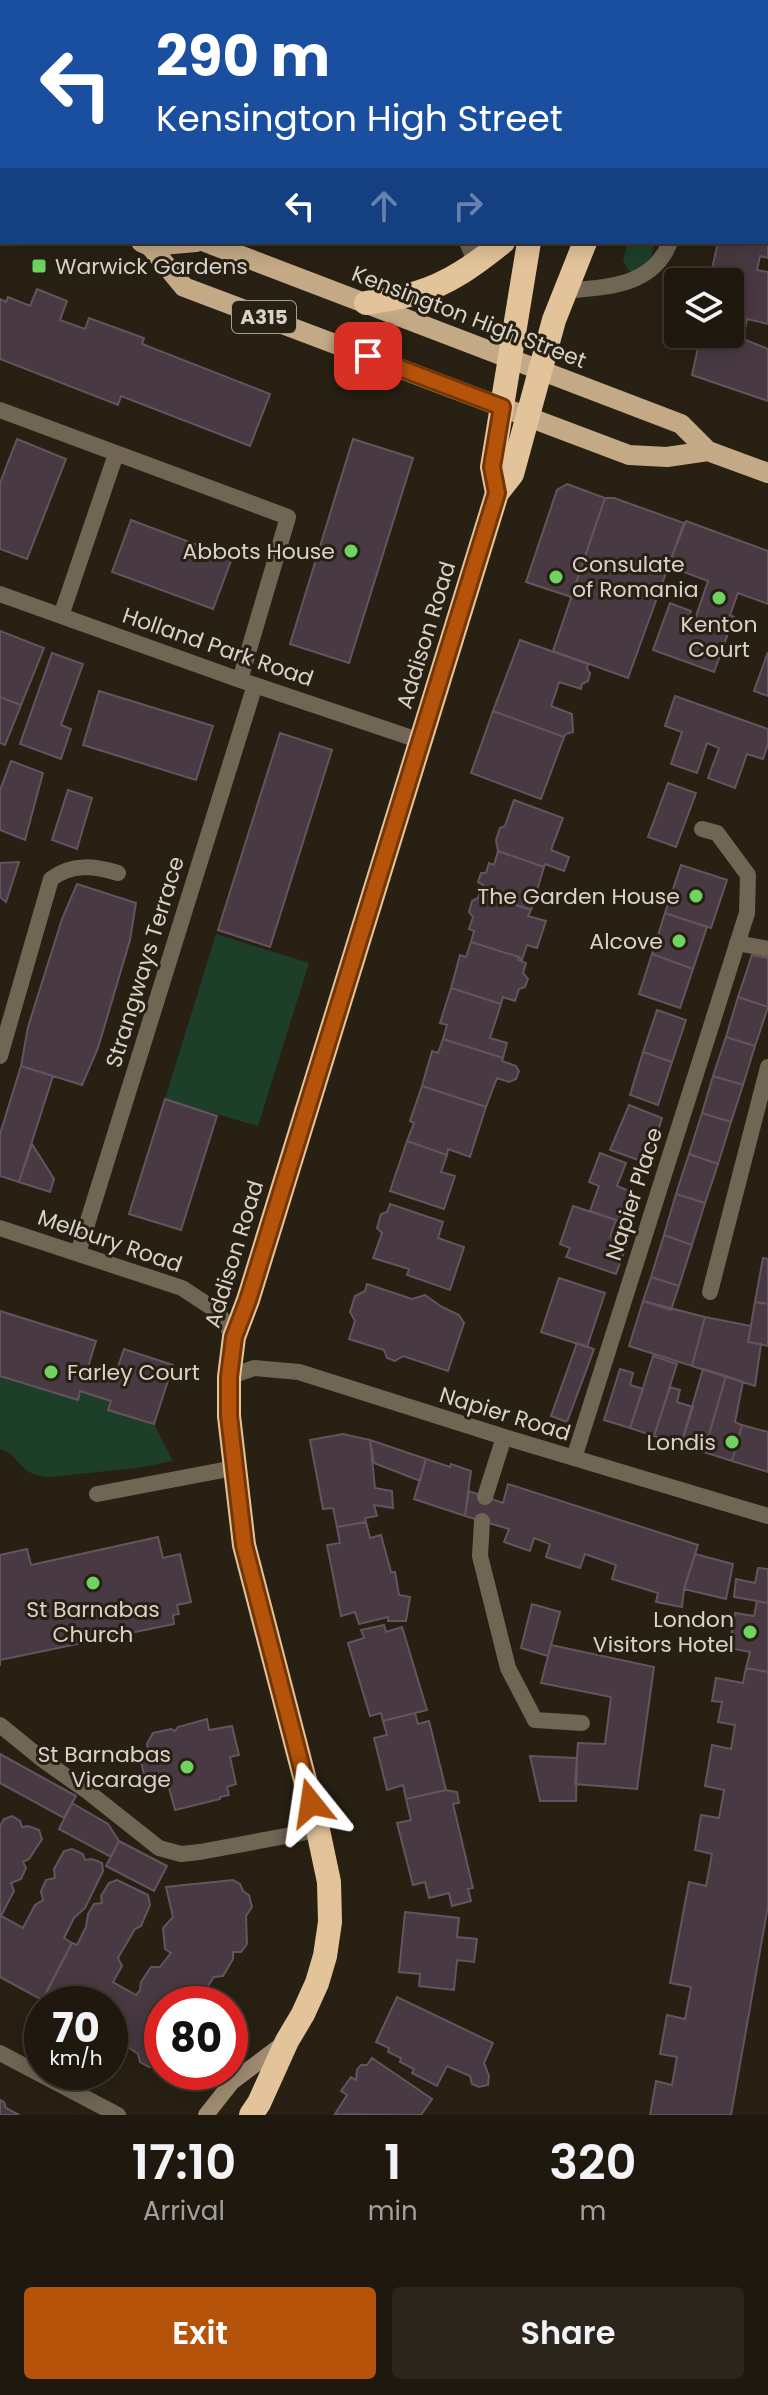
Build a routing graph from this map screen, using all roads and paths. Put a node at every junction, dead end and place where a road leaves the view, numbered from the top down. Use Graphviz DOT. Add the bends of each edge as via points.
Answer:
graph roads {
  1 [pos="149,244"];
  2 [pos="210,244"];
  3 [pos="497,244"];
  4 [pos="529,244"];
  5 [pos="584,244"];
  6 [pos="669,244"];
  7 [pos="471,253"];
  8 [pos="564,291"];
  9 [pos="366,303"];
  10 [pos="510,359"];
  11 [pos="540,370"];
  12 [pos="502,407"];
  13 [pos="0,410"];
  14 [pos="528,417"];
  15 [pos="708,451"];
  16 [pos="116,454"];
  17 [pos="768,473"];
  18 [pos="497,493"];
  19 [pos="0,594"];
  20 [pos="61,616"];
  21 [pos="248,683"];
  22 [pos="421,741"];
  23 [pos="702,829"];
  24 [pos="118,873"];
  25 [pos="737,943"];
  26 [pos="768,949"];
  27 [pos="0,1056"];
  28 [pos="768,1067"];
  29 [pos="0,1228"];
  30 [pos="78,1253"];
  31 [pos="710,1292"];
  32 [pos="234,1337"];
  33 [pos="229,1377"];
  34 [pos="504,1437"];
  35 [pos="574,1458"];
  36 [pos="234,1468"];
  37 [pos="97,1494"];
  38 [pos="485,1497"];
  39 [pos="768,1516"];
  40 [pos="482,1521"];
  41 [pos="582,1723"];
  42 [pos="0,1725"];
  43 [pos="318,1830"];
  44 [pos="287,2041"];
  45 [pos="0,2053"];
  46 [pos="118,2115"];
  47 [pos="206,2115"];
  48 [pos="251,2115"];
  1 -- 12 [label="main road, Kensington High Street / A315" via="184,287"];
  2 -- 9 [label="main road, Kensington High Street / A315"];
  3 -- 7 [label="highway"];
  4 -- 10 [label="highway"];
  5 -- 8 [label="highway"];
  6 -- 8 [label="street" via="666,254 635,281"];
  7 -- 9 [label="highway" via="446,281"];
  8 -- 11 [label="highway"];
  9 -- 10 [label="main road, Kensington High Street / A315"];
  10 -- 11 [label="main road, Kensington High Street / A315"];
  10 -- 12 [label="highway, Addison Road"];
  11 -- 14 [label="highway, Addison Road"];
  11 -- 15 [label="main road, Kensington High Street / A315" via="681,424"];
  12 -- 14 [label="main road, Kensington High Street / A315"];
  12 -- 18 [label="highway, Addison Road" via="492,467"];
  13 -- 16 [label="street"];
  14 -- 15 [label="main road, Kensington High Street / A315" via="629,455"];
  14 -- 18 [label="highway, Addison Road" via="512,474"];
  15 -- 17 [label="main road, Kensington High Street / A315"];
  16 -- 20 [label="street"];
  16 -- 21 [label="street, Strangways Terrace" via="288,517"];
  18 -- 22 [label="highway, Addison Road"];
  19 -- 20 [label="street, Holland Park Road"];
  20 -- 21 [label="street, Holland Park Road"];
  21 -- 22 [label="street, Holland Park Road"];
  21 -- 30 [label="street, Strangways Terrace"];
  22 -- 32 [label="highway, Addison Road"];
  23 -- 25 [label="street, Napier Place" via="717,833 748,875 747,913"];
  24 -- 27 [label="street" via="79,867 51,879"];
  25 -- 26 [label="street"];
  25 -- 35 [label="street, Napier Place"];
  28 -- 31 [label="street"];
  29 -- 30 [label="street, Melbury Road"];
  30 -- 32 [label="street, Melbury Road" via="182,1288 217,1311"];
  32 -- 33 [label="highway, Addison Road"];
  33 -- 34 [label="street, Napier Road" via="254,1368 299,1372"];
  33 -- 36 [label="highway, Addison Road"];
  34 -- 35 [label="street, Napier Road"];
  34 -- 38 [label="street"];
  35 -- 39 [label="street, Napier Road"];
  36 -- 37 [label="street"];
  36 -- 43 [label="highway, Addison Road" via="244,1545"];
  40 -- 41 [label="street" via="480,1556 508,1668 535,1720"];
  42 -- 43 [label="street" via="159,1848 200,1852"];
  43 -- 44 [label="highway, Addison Road" via="329,1882 330,1922 317,1983"];
  44 -- 47 [label="street, Addison Road" via="232,2082"];
  44 -- 48 [label="highway, Addison Road"];
  45 -- 46 [label="street"];
}
